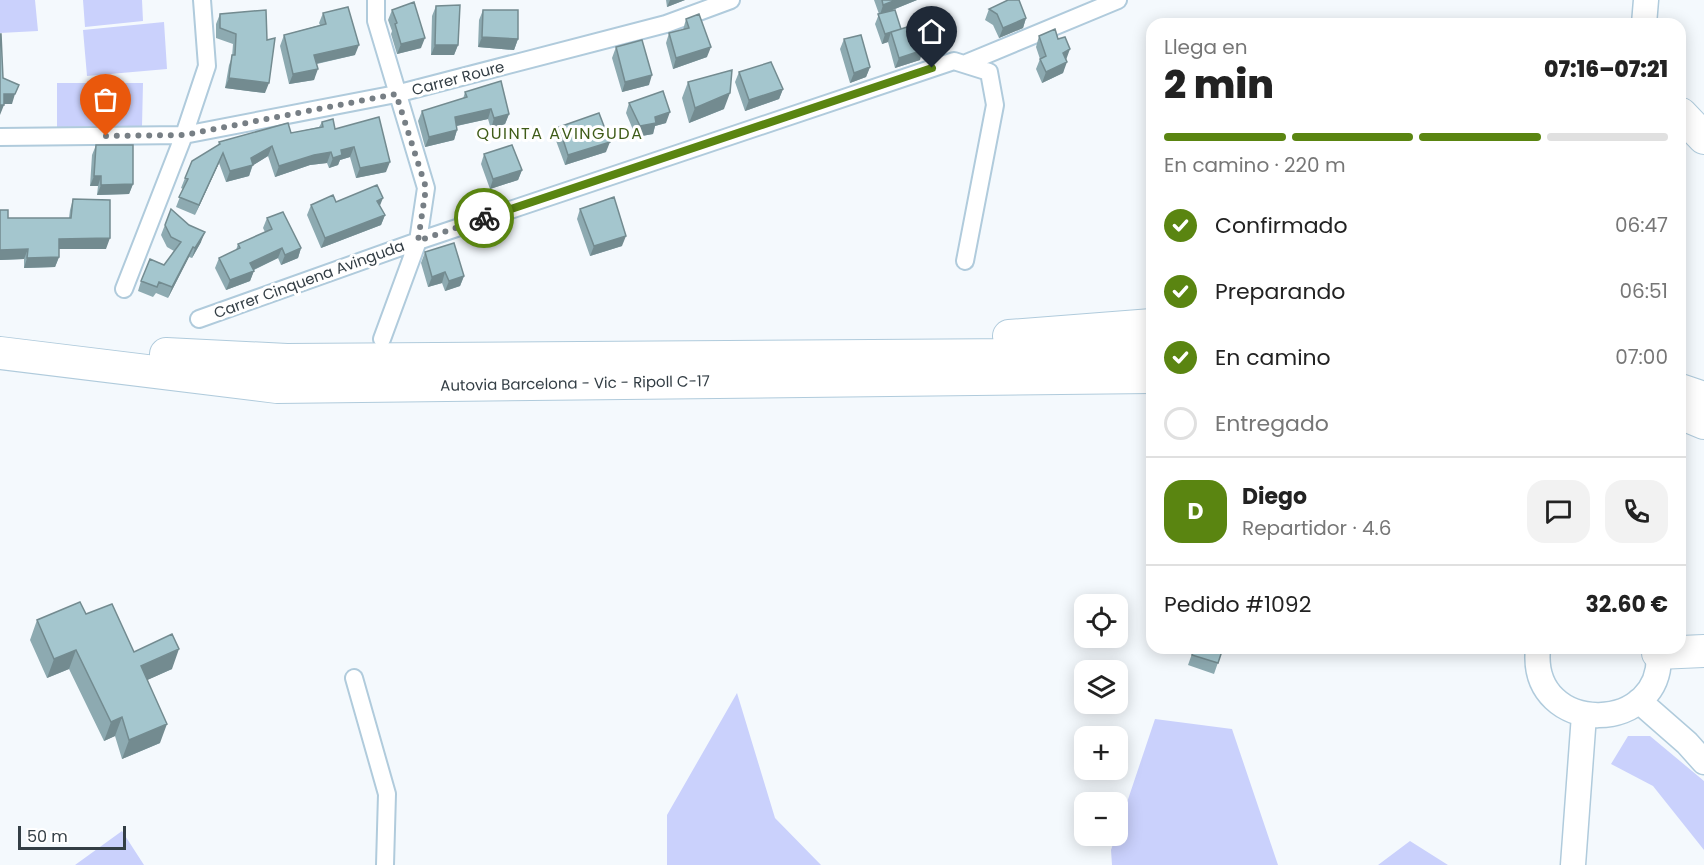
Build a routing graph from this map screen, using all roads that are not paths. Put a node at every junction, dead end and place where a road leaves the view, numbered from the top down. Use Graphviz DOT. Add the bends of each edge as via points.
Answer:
graph roads {
  1 [pos="202,0"];
  2 [pos="376,0"];
  3 [pos="731,0"];
  4 [pos="1118,0"];
  5 [pos="1646,0"];
  6 [pos="1644,18"];
  7 [pos="963,64"];
  8 [pos="396,94"];
  9 [pos="1686,127"];
  10 [pos="184,135"];
  11 [pos="0,137"];
  12 [pos="1704,138"];
  13 [pos="418,241"];
  14 [pos="965,261"];
  15 [pos="124,289"];
  16 [pos="199,319"];
  17 [pos="1146,326"];
  18 [pos="0,332"];
  19 [pos="382,339"];
  20 [pos="0,353"];
  21 [pos="1146,354"];
  22 [pos="791,358"];
  23 [pos="1146,377"];
  24 [pos="1686,651"];
  25 [pos="1704,651"];
  26 [pos="1538,654"];
  27 [pos="1657,654"];
  28 [pos="354,678"];
  29 [pos="1639,700"];
  30 [pos="1584,715"];
  31 [pos="1704,762"];
  32 [pos="385,865"];
  33 [pos="1573,865"];
  1 -- 10 [label="street" via="207,66"];
  2 -- 8 [label="street" via="376,21"];
  3 -- 8 [label="street, Carrer Roure" via="666,24"];
  4 -- 7 [label="street"];
  5 -- 6 [label="street"];
  7 -- 13 [label="street, Carrer Cinquena Avinguda" via="954,61"];
  7 -- 14 [label="street, Carrer Cinquena Avinguda" via="989,72 995,105"];
  8 -- 10 [label="street, Carrer Roure"];
  8 -- 13 [label="street" via="426,188"];
  9 -- 12 [label="highway"];
  10 -- 11 [label="street, Carrer Roure"];
  10 -- 15 [label="street"];
  13 -- 16 [label="street, Carrer Cinquena Avinguda"];
  13 -- 19 [label="street"];
  17 -- 22 [label="highway"];
  18 -- 22 [label="highway, Autovia Barcelona - Vic - Ripoll C-17" via="103,351 287,360"];
  20 -- 23 [label="highway, Autovia Barcelona - Vic - Ripoll C-17" via="277,387"];
  21 -- 22 [label="highway, Autovia Barcelona - Vic - Ripoll C-17"];
  24 -- 25 [label="highway"];
  26 -- 30 [label="street" via="1538,669 1549,693 1571,711"];
  27 -- 29 [label="street" via="1654,679"];
  28 -- 32 [label="street" via="387,794"];
  29 -- 30 [label="street" via="1619,713"];
  29 -- 31 [label="street"];
  30 -- 33 [label="street"];
}
